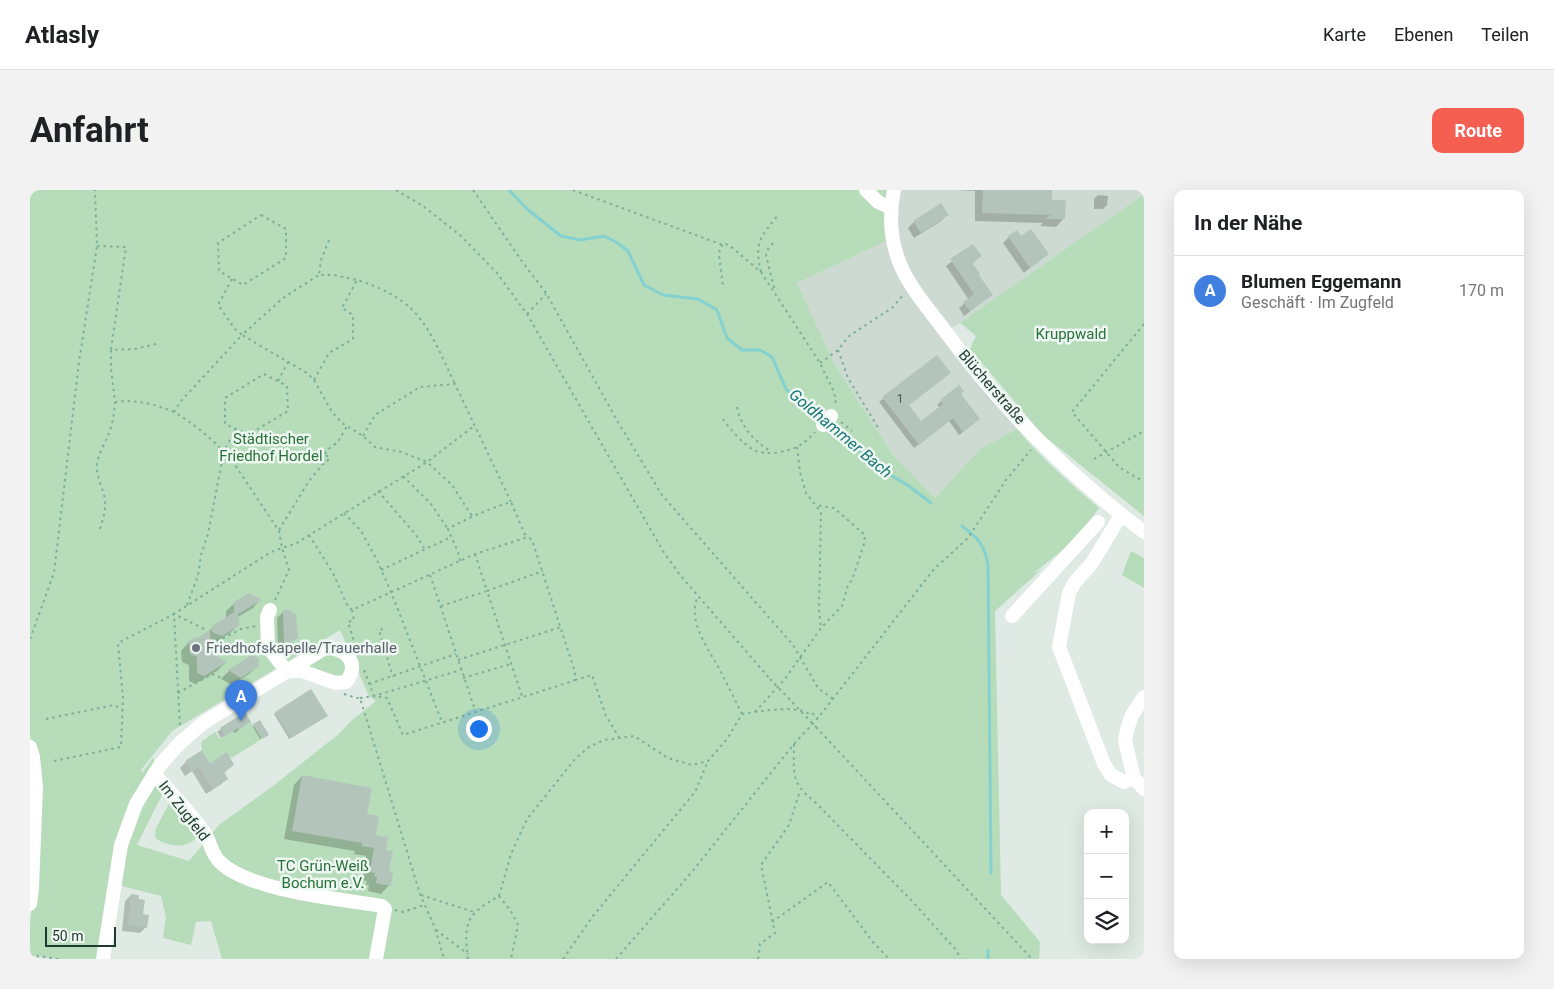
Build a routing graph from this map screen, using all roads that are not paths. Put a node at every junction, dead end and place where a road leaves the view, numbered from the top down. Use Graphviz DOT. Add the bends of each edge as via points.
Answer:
graph roads {
  1 [pos="866,190"];
  2 [pos="894,190"];
  3 [pos="891,208"];
  4 [pos="1121,515"];
  5 [pos="1144,532"];
  6 [pos="1109,535"];
  7 [pos="269,616"];
  8 [pos="1012,616"];
  9 [pos="1144,697"];
  10 [pos="30,747"];
  11 [pos="154,774"];
  12 [pos="1134,778"];
  13 [pos="1144,789"];
  14 [pos="30,904"];
  15 [pos="103,959"];
  16 [pos="376,959"];
  1 -- 3 [label="street" via="878,202"];
  2 -- 3 [label="street, Blücherstraße"];
  3 -- 4 [label="street, Blücherstraße" via="895,249 901,265 913,288 953,342 1063,464"];
  4 -- 5 [label="street, Blücherstraße"];
  4 -- 6 [label="street"];
  6 -- 8 [label="street" via="1096,525"];
  6 -- 12 [label="street" via="1069,593 1059,647 1104,764 1111,775 1124,782"];
  7 -- 11 [label="street, Im Zugfeld" via="268,648 288,672 203,723 180,743"];
  9 -- 12 [label="street" via="1132,715 1125,741"];
  10 -- 14 [label="street" via="36,788"];
  11 -- 15 [label="street, Im Zugfeld" via="136,804 121,845"];
  11 -- 16 [label="street, Im Zugfeld" via="205,834 213,854 229,868 268,886 385,908"];
  12 -- 13 [label="street"];
}
